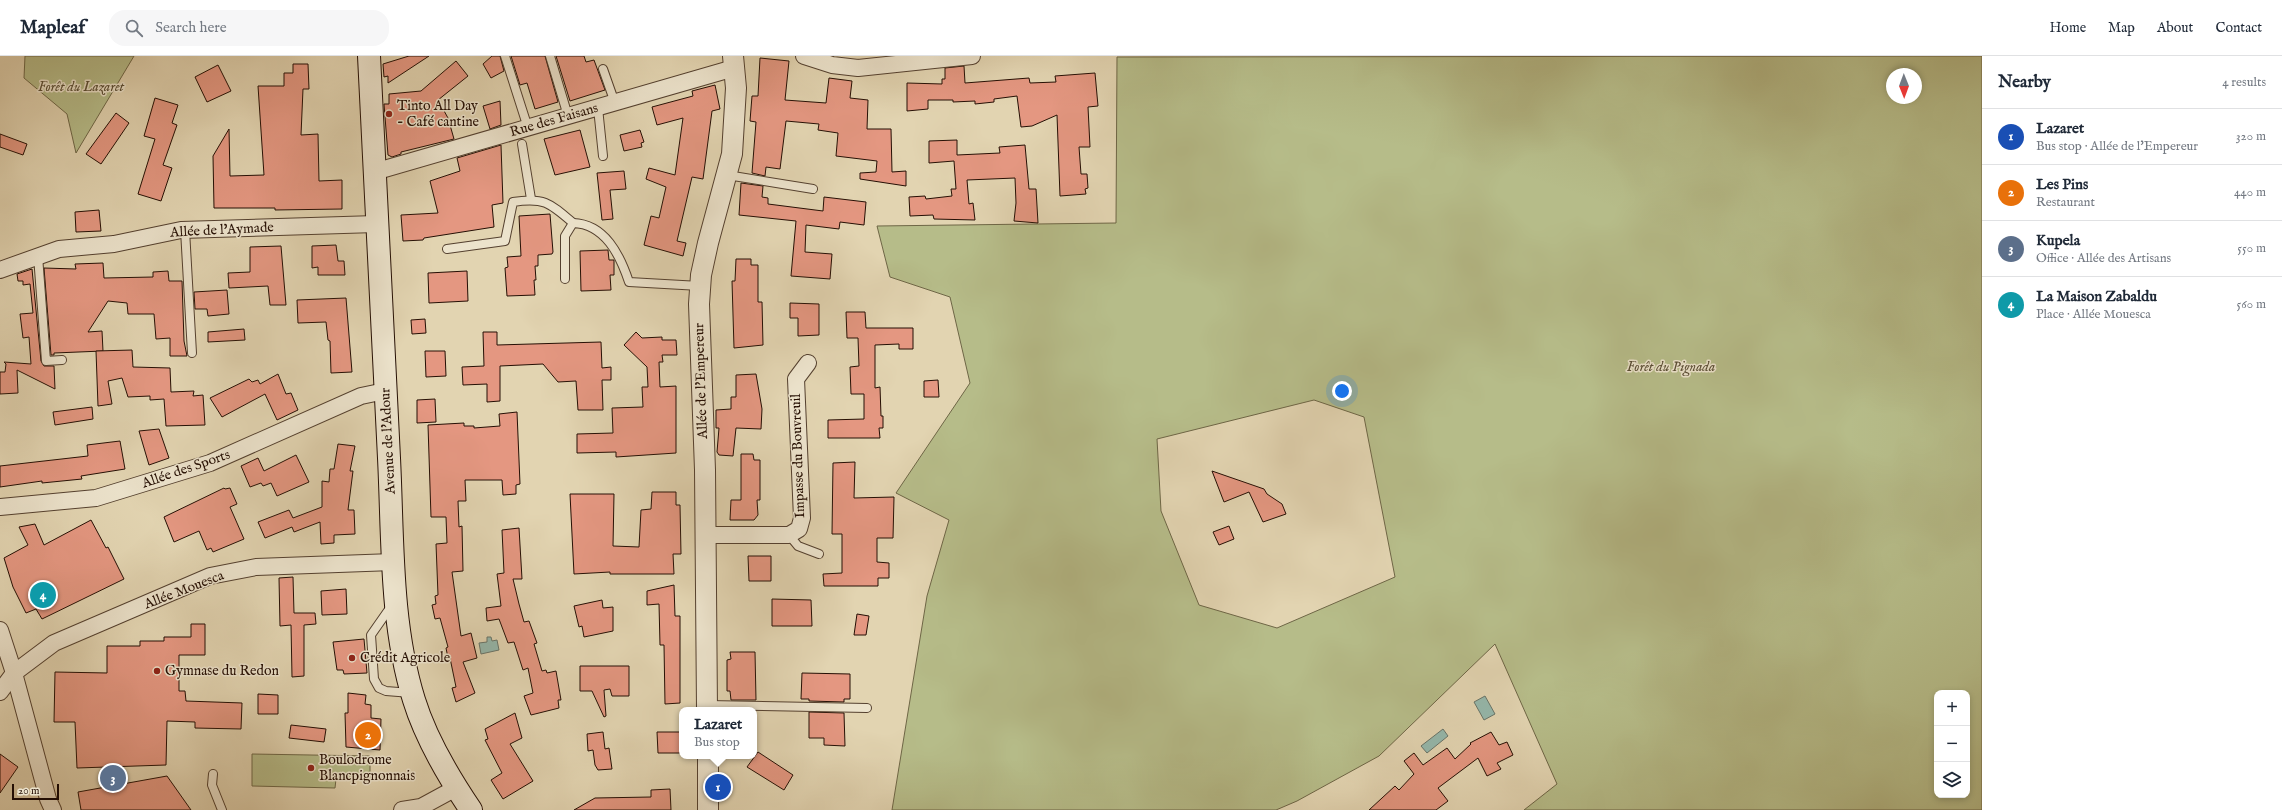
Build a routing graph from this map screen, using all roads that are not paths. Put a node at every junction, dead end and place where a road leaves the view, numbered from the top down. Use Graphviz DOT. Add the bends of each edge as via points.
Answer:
graph roads {
  1 [pos="369,56"];
  2 [pos="504,56"];
  3 [pos="550,56"];
  4 [pos="804,56"];
  5 [pos="972,56"];
  6 [pos="733,62"];
  7 [pos="603,69"];
  8 [pos="615,103"];
  9 [pos="598,108"];
  10 [pos="568,116"];
  11 [pos="528,128"];
  12 [pos="522,144"];
  13 [pos="603,156"];
  14 [pos="374,172"];
  15 [pos="727,174"];
  16 [pos="813,189"];
  17 [pos="531,199"];
  18 [pos="573,223"];
  19 [pos="376,224"];
  20 [pos="185,230"];
  21 [pos="447,248"];
  22 [pos="38,256"];
  23 [pos="0,270"];
  24 [pos="565,280"];
  25 [pos="701,286"];
  26 [pos="192,353"];
  27 [pos="62,360"];
  28 [pos="808,363"];
  29 [pos="385,391"];
  30 [pos="0,507"];
  31 [pos="705,534"];
  32 [pos="789,535"];
  33 [pos="819,554"];
  34 [pos="393,562"];
  35 [pos="396,600"];
  36 [pos="0,630"];
  37 [pos="14,674"];
  38 [pos="0,692"];
  39 [pos="412,693"];
  40 [pos="707,707"];
  41 [pos="757,708"];
  42 [pos="867,708"];
  43 [pos="708,759"];
  44 [pos="213,774"];
  45 [pos="456,788"];
  46 [pos="53,810"];
  47 [pos="222,810"];
  48 [pos="402,810"];
  49 [pos="471,810"];
  50 [pos="708,810"];
  1 -- 14 [label="main road, Avenue de l'Adour"];
  2 -- 11 [label="lane"];
  3 -- 10 [label="lane"];
  4 -- 5 [label="street" via="832,65 858,68"];
  6 -- 8 [label="street, Rue des Faisans"];
  6 -- 15 [label="street, Allée de l'Empereur" via="735,114 732,154"];
  7 -- 8 [label="lane"];
  8 -- 9 [label="street, Rue des Faisans"];
  9 -- 10 [label="street, Rue des Faisans"];
  9 -- 13 [label="lane"];
  10 -- 11 [label="street, Rue des Faisans"];
  11 -- 14 [label="street, Rue des Faisans"];
  12 -- 17 [label="lane"];
  14 -- 19 [label="main road, Avenue de l'Adour"];
  15 -- 16 [label="lane"];
  15 -- 25 [label="street, Allée de l'Empereur" via="708,243"];
  17 -- 18 [label="lane" via="551,204"];
  17 -- 21 [label="lane" via="513,202 505,241"];
  18 -- 24 [label="lane" via="565,236"];
  18 -- 25 [label="lane" via="583,223 597,230 612,245 622,260 629,282"];
  19 -- 20 [label="street, Allée de l'Aymade"];
  19 -- 29 [label="main road, Avenue de l'Adour"];
  20 -- 22 [label="street, Allée de l'Aymade" via="114,244 59,249"];
  20 -- 26 [label="lane"];
  22 -- 23 [label="street, Allée de l'Aymade"];
  22 -- 27 [label="lane" via="46,361"];
  25 -- 31 [label="street, Allée de l'Empereur" via="699,333"];
  28 -- 32 [label="street, Impasse du Bouvreuil" via="796,379 802,518 799,529"];
  29 -- 30 [label="street, Allée des Sports" via="361,396 210,463 96,498"];
  29 -- 34 [label="main road, Avenue de l'Adour"];
  31 -- 32 [label="street, Impasse du Bouvreuil"];
  31 -- 40 [label="street, Allée de l'Empereur"];
  32 -- 33 [label="lane" via="798,546"];
  34 -- 35 [label="main road, Avenue de l'Adour"];
  34 -- 37 [label="street, Allée Mouesca" via="256,566 210,576 54,643"];
  35 -- 39 [label="main road, Avenue de l'Adour" via="403,655"];
  35 -- 39 [label="lane" via="371,635 374,679 379,688 386,691"];
  36 -- 37 [label="street"];
  37 -- 38 [label="street, Allée Mouesca"];
  37 -- 46 [label="street"];
  39 -- 45 [label="main road, Avenue de l'Adour" via="424,727"];
  41 -- 42 [label="lane"];
  43 -- 50 [label="street"];
  44 -- 47 [label="lane" via="212,785"];
  45 -- 48 [label="street" via="421,807"];
  45 -- 49 [label="main road, Avenue de l'Adour"];
}
